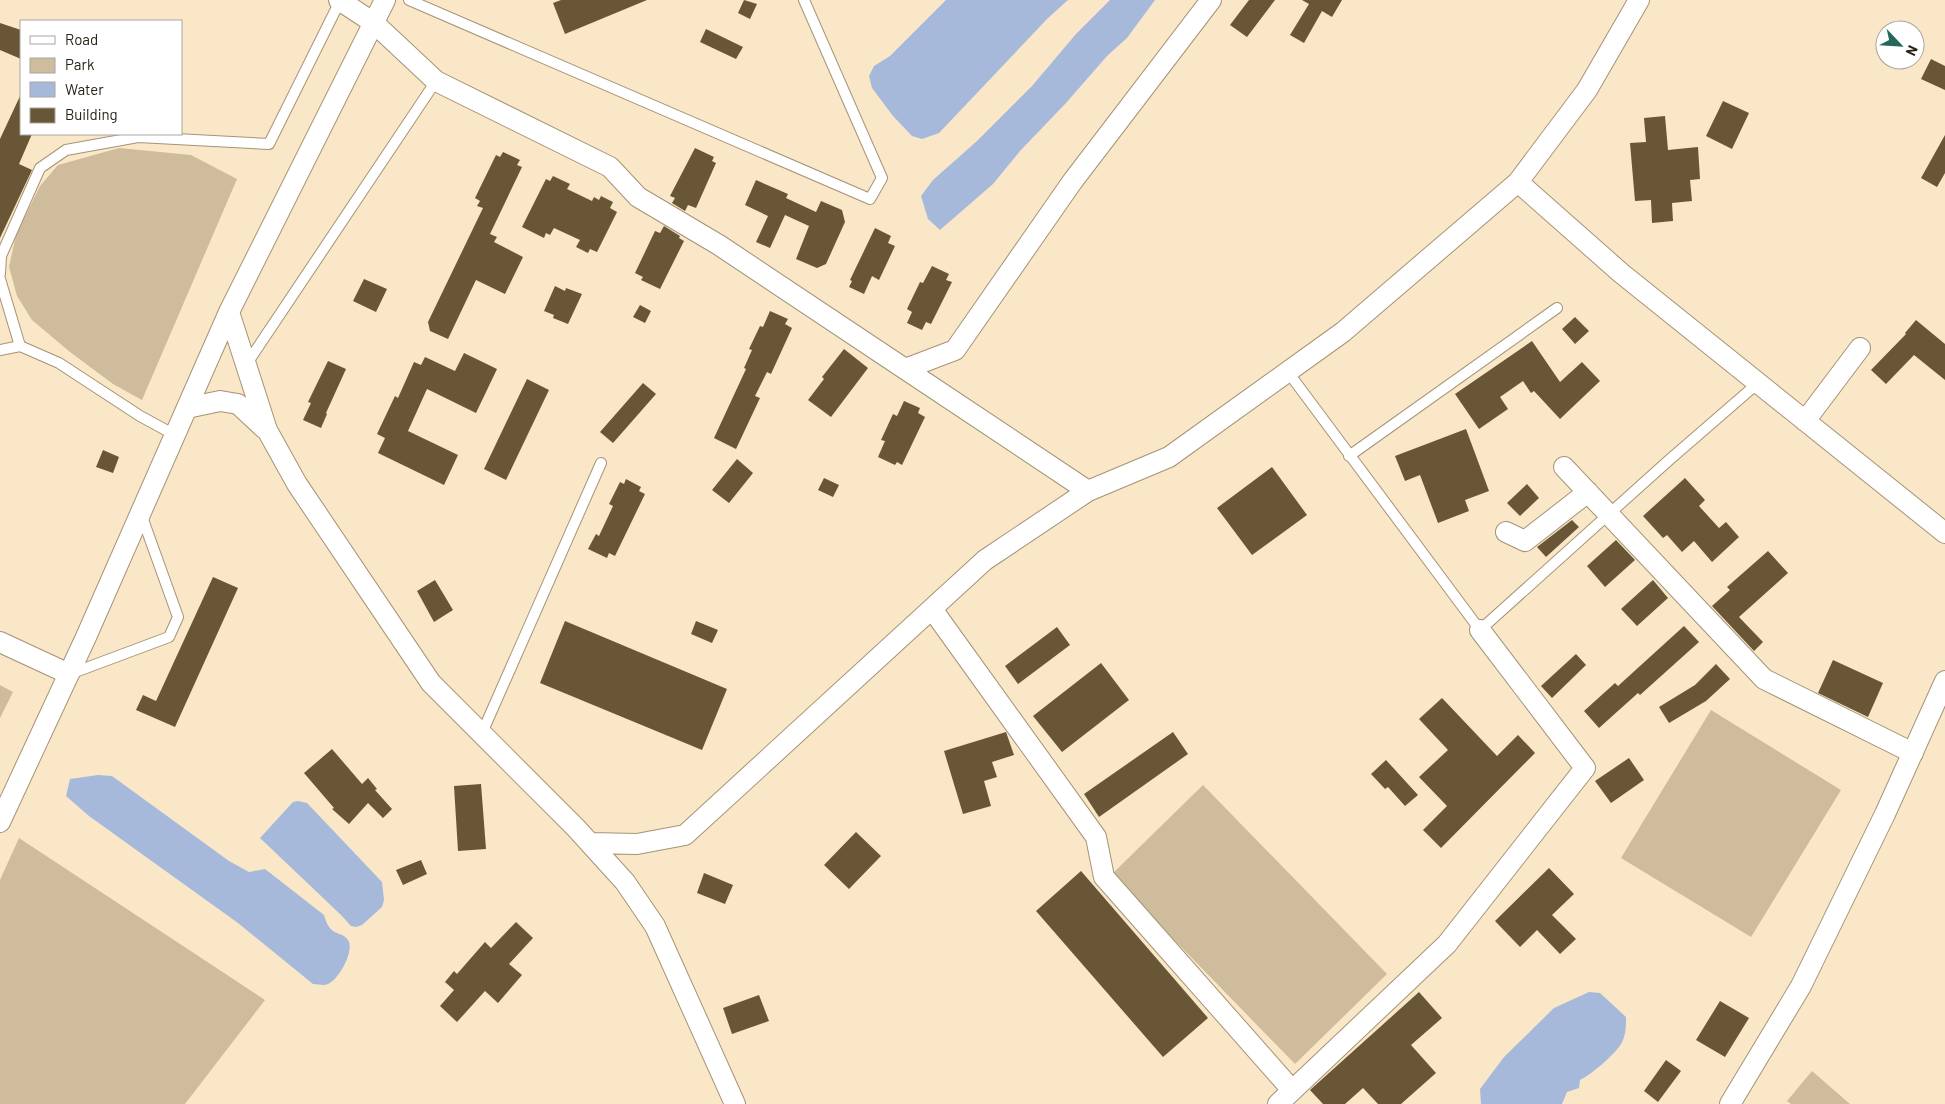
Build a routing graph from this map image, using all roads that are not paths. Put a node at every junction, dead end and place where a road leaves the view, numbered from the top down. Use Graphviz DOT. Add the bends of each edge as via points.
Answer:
graph roads {
  1 [pos="340,0"];
  2 [pos="386,0"];
  3 [pos="409,0"];
  4 [pos="804,0"];
  5 [pos="1211,0"];
  6 [pos="1639,0"];
  7 [pos="374,23"];
  8 [pos="436,81"];
  9 [pos="1518,182"];
  10 [pos="0,274"];
  11 [pos="0,278"];
  12 [pos="1556,308"];
  13 [pos="229,312"];
  14 [pos="20,346"];
  15 [pos="1860,348"];
  16 [pos="0,350"];
  17 [pos="246,365"];
  18 [pos="905,368"];
  19 [pos="1288,372"];
  20 [pos="1758,383"];
  21 [pos="187,408"];
  22 [pos="1805,421"];
  23 [pos="267,430"];
  24 [pos="175,435"];
  25 [pos="1349,456"];
  26 [pos="601,463"];
  27 [pos="1564,467"];
  28 [pos="1088,491"];
  29 [pos="1588,492"];
  30 [pos="141,513"];
  31 [pos="1506,532"];
  32 [pos="1945,533"];
  33 [pos="932,609"];
  34 [pos="1480,630"];
  35 [pos="0,642"];
  36 [pos="69,674"];
  37 [pos="1945,681"];
  38 [pos="482,733"];
  39 [pos="1913,753"];
  40 [pos="0,822"];
  41 [pos="590,843"];
  42 [pos="1292,1090"];
  43 [pos="735,1104"];
  44 [pos="1278,1104"];
  45 [pos="1730,1104"];
  1 -- 7 [label="street"];
  1 -- 10 [label="lane" via="269,144 138,137 66,150 40,168 1,256"];
  2 -- 7 [label="street"];
  3 -- 4 [label="lane" via="870,199 882,178"];
  5 -- 18 [label="street" via="1072,182 955,350"];
  6 -- 9 [label="street" via="1587,90"];
  7 -- 8 [label="street"];
  7 -- 13 [label="street"];
  8 -- 17 [label="lane"];
  8 -- 18 [label="street" via="610,167 638,197 719,245"];
  9 -- 19 [label="street" via="1343,332"];
  9 -- 20 [label="street" via="1621,273"];
  11 -- 14 [label="lane"];
  12 -- 25 [label="lane"];
  13 -- 17 [label="street"];
  13 -- 21 [label="street"];
  14 -- 16 [label="lane"];
  14 -- 24 [label="lane" via="58,363"];
  15 -- 22 [label="street"];
  17 -- 23 [label="street"];
  18 -- 28 [label="street"];
  19 -- 25 [label="lane"];
  19 -- 28 [label="street" via="1169,457"];
  20 -- 22 [label="street"];
  20 -- 34 [label="lane"];
  21 -- 23 [label="street" via="220,401 238,404"];
  21 -- 24 [label="street"];
  22 -- 32 [label="street"];
  23 -- 38 [label="street" via="297,484 431,683"];
  24 -- 30 [label="street"];
  25 -- 34 [label="lane"];
  26 -- 38 [label="lane"];
  27 -- 29 [label="street"];
  28 -- 33 [label="street" via="985,560"];
  29 -- 31 [label="street" via="1525,541"];
  29 -- 39 [label="street" via="1764,679"];
  30 -- 36 [label="street"];
  30 -- 36 [label="lane" via="178,617 169,638"];
  33 -- 41 [label="street" via="685,835 638,844"];
  33 -- 42 [label="street" via="1096,837 1104,877"];
  34 -- 42 [label="street" via="1585,768 1448,944"];
  35 -- 36 [label="street"];
  36 -- 40 [label="street"];
  37 -- 39 [label="street"];
  38 -- 41 [label="street"];
  39 -- 45 [label="street" via="1801,986"];
  41 -- 43 [label="street" via="626,882 655,926"];
  42 -- 44 [label="street"];
}
